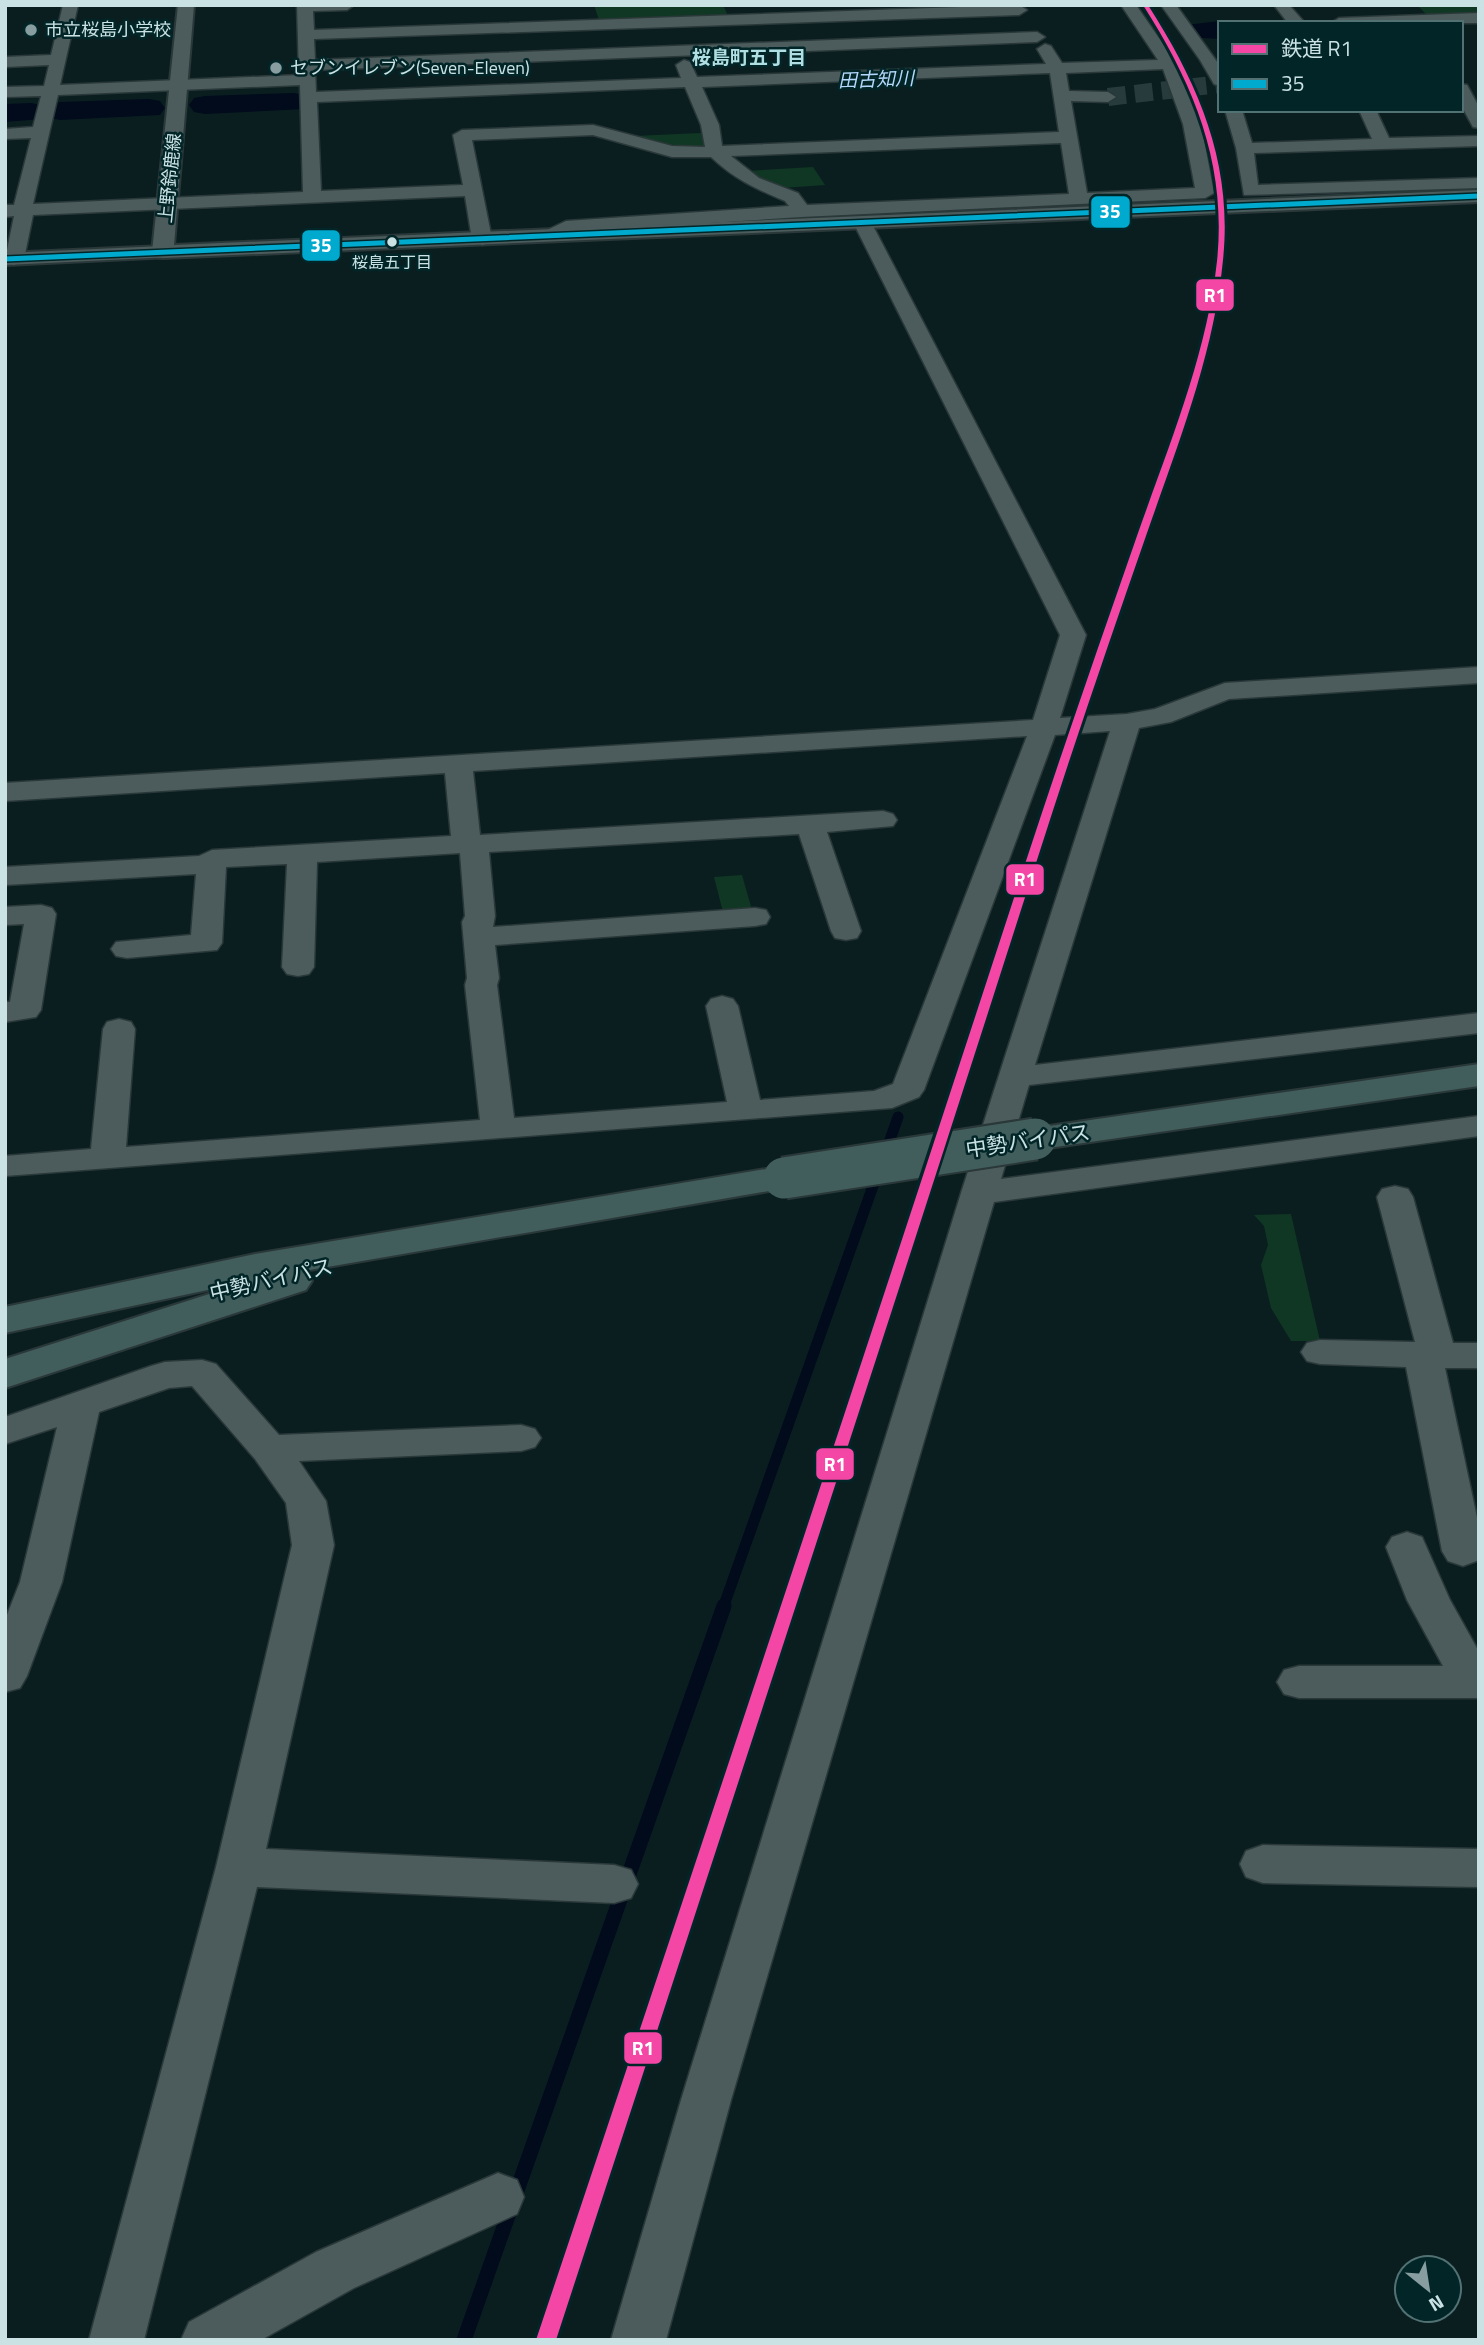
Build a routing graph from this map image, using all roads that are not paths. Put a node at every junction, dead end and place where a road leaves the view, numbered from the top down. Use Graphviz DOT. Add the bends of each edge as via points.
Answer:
graph roads {
  1 [pos="71,5"];
  2 [pos="186,5"];
  3 [pos="347,5"];
  4 [pos="1128,5"];
  5 [pos="1168,5"];
  6 [pos="1281,5"];
  7 [pos="1411,5"];
  8 [pos="305,6"];
  9 [pos="1017,7"];
  10 [pos="1479,18"];
  11 [pos="1295,21"];
  12 [pos="1426,21"];
  13 [pos="667,22"];
  14 [pos="1208,27"];
  15 [pos="1185,28"];
  16 [pos="305,35"];
  17 [pos="1037,37"];
  18 [pos="677,50"];
  19 [pos="58,60"];
  20 [pos="5,62"];
  21 [pos="1169,64"];
  22 [pos="1057,68"];
  23 [pos="1218,78"];
  24 [pos="308,81"];
  25 [pos="693,83"];
  26 [pos="181,85"];
  27 [pos="50,91"];
  28 [pos="5,92"];
  29 [pos="453,92"];
  30 [pos="1463,93"];
  31 [pos="1062,96"];
  32 [pos="1108,96"];
  33 [pos="1234,112"];
  34 [pos="1368,112"];
  35 [pos="1479,123"];
  36 [pos="40,132"];
  37 [pos="5,134"];
  38 [pos="462,135"];
  39 [pos="1070,137"];
  40 [pos="1479,141"];
  41 [pos="1383,144"];
  42 [pos="1245,148"];
  43 [pos="716,152"];
  44 [pos="1479,183"];
  45 [pos="472,190"];
  46 [pos="1479,196"];
  47 [pos="312,198"];
  48 [pos="1079,198"];
  49 [pos="166,205"];
  50 [pos="14,210"];
  51 [pos="801,211"];
  52 [pos="862,222"];
  53 [pos="550,236"];
  54 [pos="482,239"];
  55 [pos="163,252"];
  56 [pos="9,259"];
  57 [pos="1479,675"];
  58 [pos="1127,722"];
  59 [pos="1044,727"];
  60 [pos="458,763"];
  61 [pos="5,792"];
  62 [pos="883,820"];
  63 [pos="810,824"];
  64 [pos="470,844"];
  65 [pos="302,854"];
  66 [pos="211,863"];
  67 [pos="5,877"];
  68 [pos="5,916"];
  69 [pos="755,917"];
  70 [pos="846,931"];
  71 [pos="478,937"];
  72 [pos="127,948"];
  73 [pos="298,967"];
  74 [pos="722,1006"];
  75 [pos="5,1012"];
  76 [pos="1479,1023"];
  77 [pos="119,1030"];
  78 [pos="1479,1075"];
  79 [pos="1016,1077"];
  80 [pos="746,1111"];
  81 [pos="1479,1126"];
  82 [pos="498,1129"];
  83 [pos="108,1157"];
  84 [pos="5,1166"];
  85 [pos="979,1193"];
  86 [pos="1395,1197"];
  87 [pos="537,1220"];
  88 [pos="347,1263"];
  89 [pos="5,1320"];
  90 [pos="5,1341"];
  91 [pos="1320,1352"];
  92 [pos="1430,1355"];
  93 [pos="1479,1356"];
  94 [pos="5,1374"];
  95 [pos="81,1406"];
  96 [pos="5,1431"];
  97 [pos="522,1438"];
  98 [pos="269,1449"];
  99 [pos="1408,1547"];
  100 [pos="1463,1551"];
  101 [pos="5,1676"];
  102 [pos="1299,1682"];
  103 [pos="1477,1682"];
  104 [pos="1263,1864"];
  105 [pos="239,1867"];
  106 [pos="1479,1868"];
  107 [pos="614,1884"];
  108 [pos="498,2197"];
  109 [pos="116,2340"];
  110 [pos="208,2340"];
  111 [pos="638,2340"];
  1 -- 19 [label="street"];
  2 -- 26 [label="main road, 上野鈴鹿線"];
  3 -- 8 [label="street"];
  4 -- 21 [label="street"];
  5 -- 15 [label="street"];
  6 -- 11 [label="street"];
  7 -- 12 [label="street"];
  8 -- 16 [label="street"];
  9 -- 13 [label="street"];
  9 -- 17 [label="street"];
  10 -- 12 [label="street"];
  13 -- 16 [label="street"];
  13 -- 18 [label="street"];
  14 -- 15 [label="street"];
  15 -- 23 [label="street"];
  16 -- 24 [label="street"];
  17 -- 18 [label="street"];
  17 -- 22 [label="street"];
  18 -- 24 [label="street"];
  18 -- 25 [label="street"];
  19 -- 20 [label="street"];
  19 -- 27 [label="street"];
  21 -- 22 [label="street"];
  21 -- 48 [label="street" via="1192,124 1205,192"];
  22 -- 25 [label="street"];
  22 -- 31 [label="street"];
  24 -- 26 [label="street"];
  24 -- 29 [label="street"];
  24 -- 47 [label="street"];
  25 -- 29 [label="street"];
  25 -- 43 [label="street"];
  26 -- 27 [label="street"];
  26 -- 49 [label="main road, 上野鈴鹿線"];
  27 -- 28 [label="street"];
  27 -- 36 [label="street"];
  29 -- 38 [label="street"];
  30 -- 35 [label="street"];
  31 -- 32 [label="street"];
  31 -- 39 [label="street"];
  33 -- 42 [label="street"];
  34 -- 41 [label="street"];
  36 -- 37 [label="street"];
  36 -- 50 [label="street"];
  38 -- 43 [label="street" via="593,130 667,152"];
  38 -- 45 [label="street"];
  39 -- 43 [label="street"];
  39 -- 48 [label="street"];
  40 -- 41 [label="street"];
  41 -- 42 [label="street"];
  42 -- 44 [label="street" via="1250,191"];
  43 -- 51 [label="street" via="753,182 792,197"];
  45 -- 47 [label="street"];
  45 -- 54 [label="street"];
  46 -- 52 [label="main road, 上野鈴鹿線"];
  47 -- 49 [label="street"];
  48 -- 51 [label="street"];
  49 -- 50 [label="street"];
  49 -- 55 [label="main road, 上野鈴鹿線"];
  50 -- 56 [label="street" via="24,214"];
  51 -- 53 [label="street" via="566,227"];
  52 -- 53 [label="main road, 上野鈴鹿線"];
  52 -- 59 [label="street" via="1073,635"];
  53 -- 54 [label="main road, 上野鈴鹿線"];
  54 -- 55 [label="main road, 上野鈴鹿線"];
  55 -- 56 [label="main road"];
  57 -- 58 [label="street" via="1225,691 1178,711"];
  58 -- 59 [label="street"];
  58 -- 79 [label="street"];
  59 -- 60 [label="street"];
  59 -- 80 [label="street" via="907,1090 880,1101"];
  60 -- 61 [label="street"];
  60 -- 64 [label="street"];
  62 -- 63 [label="street"];
  63 -- 64 [label="street"];
  63 -- 70 [label="street"];
  64 -- 65 [label="street"];
  64 -- 71 [label="street" via="480,916"];
  65 -- 66 [label="street" via="212,859"];
  65 -- 73 [label="street"];
  66 -- 67 [label="street"];
  66 -- 72 [label="street" via="206,943"];
  68 -- 75 [label="street" via="41,914 25,1010"];
  69 -- 71 [label="street"];
  71 -- 82 [label="street"];
  74 -- 80 [label="street"];
  76 -- 79 [label="street"];
  77 -- 83 [label="street"];
  78 -- 87 [label="highway, 中勢バイパス, bridge" via="1035,1139"];
  79 -- 85 [label="street"];
  80 -- 82 [label="street"];
  81 -- 85 [label="street"];
  82 -- 83 [label="street"];
  83 -- 84 [label="street"];
  85 -- 111 [label="street"];
  86 -- 92 [label="street"];
  87 -- 88 [label="highway, 中勢バイパス"];
  87 -- 89 [label="highway, 中勢バイパス" via="255,1267"];
  88 -- 90 [label="highway, 中勢バイパス"];
  88 -- 94 [label="highway"];
  91 -- 92 [label="street"];
  92 -- 93 [label="street"];
  92 -- 100 [label="street"];
  95 -- 96 [label="street"];
  95 -- 98 [label="street" via="165,1376 202,1373"];
  95 -- 101 [label="street" via="41,1582"];
  97 -- 98 [label="street"];
  98 -- 105 [label="street" via="306,1501 313,1545"];
  99 -- 103 [label="street" via="1442,1630"];
  102 -- 103 [label="street"];
  104 -- 106 [label="street"];
  105 -- 107 [label="street"];
  105 -- 109 [label="street"];
  108 -- 110 [label="street" via="335,2270"];
}
